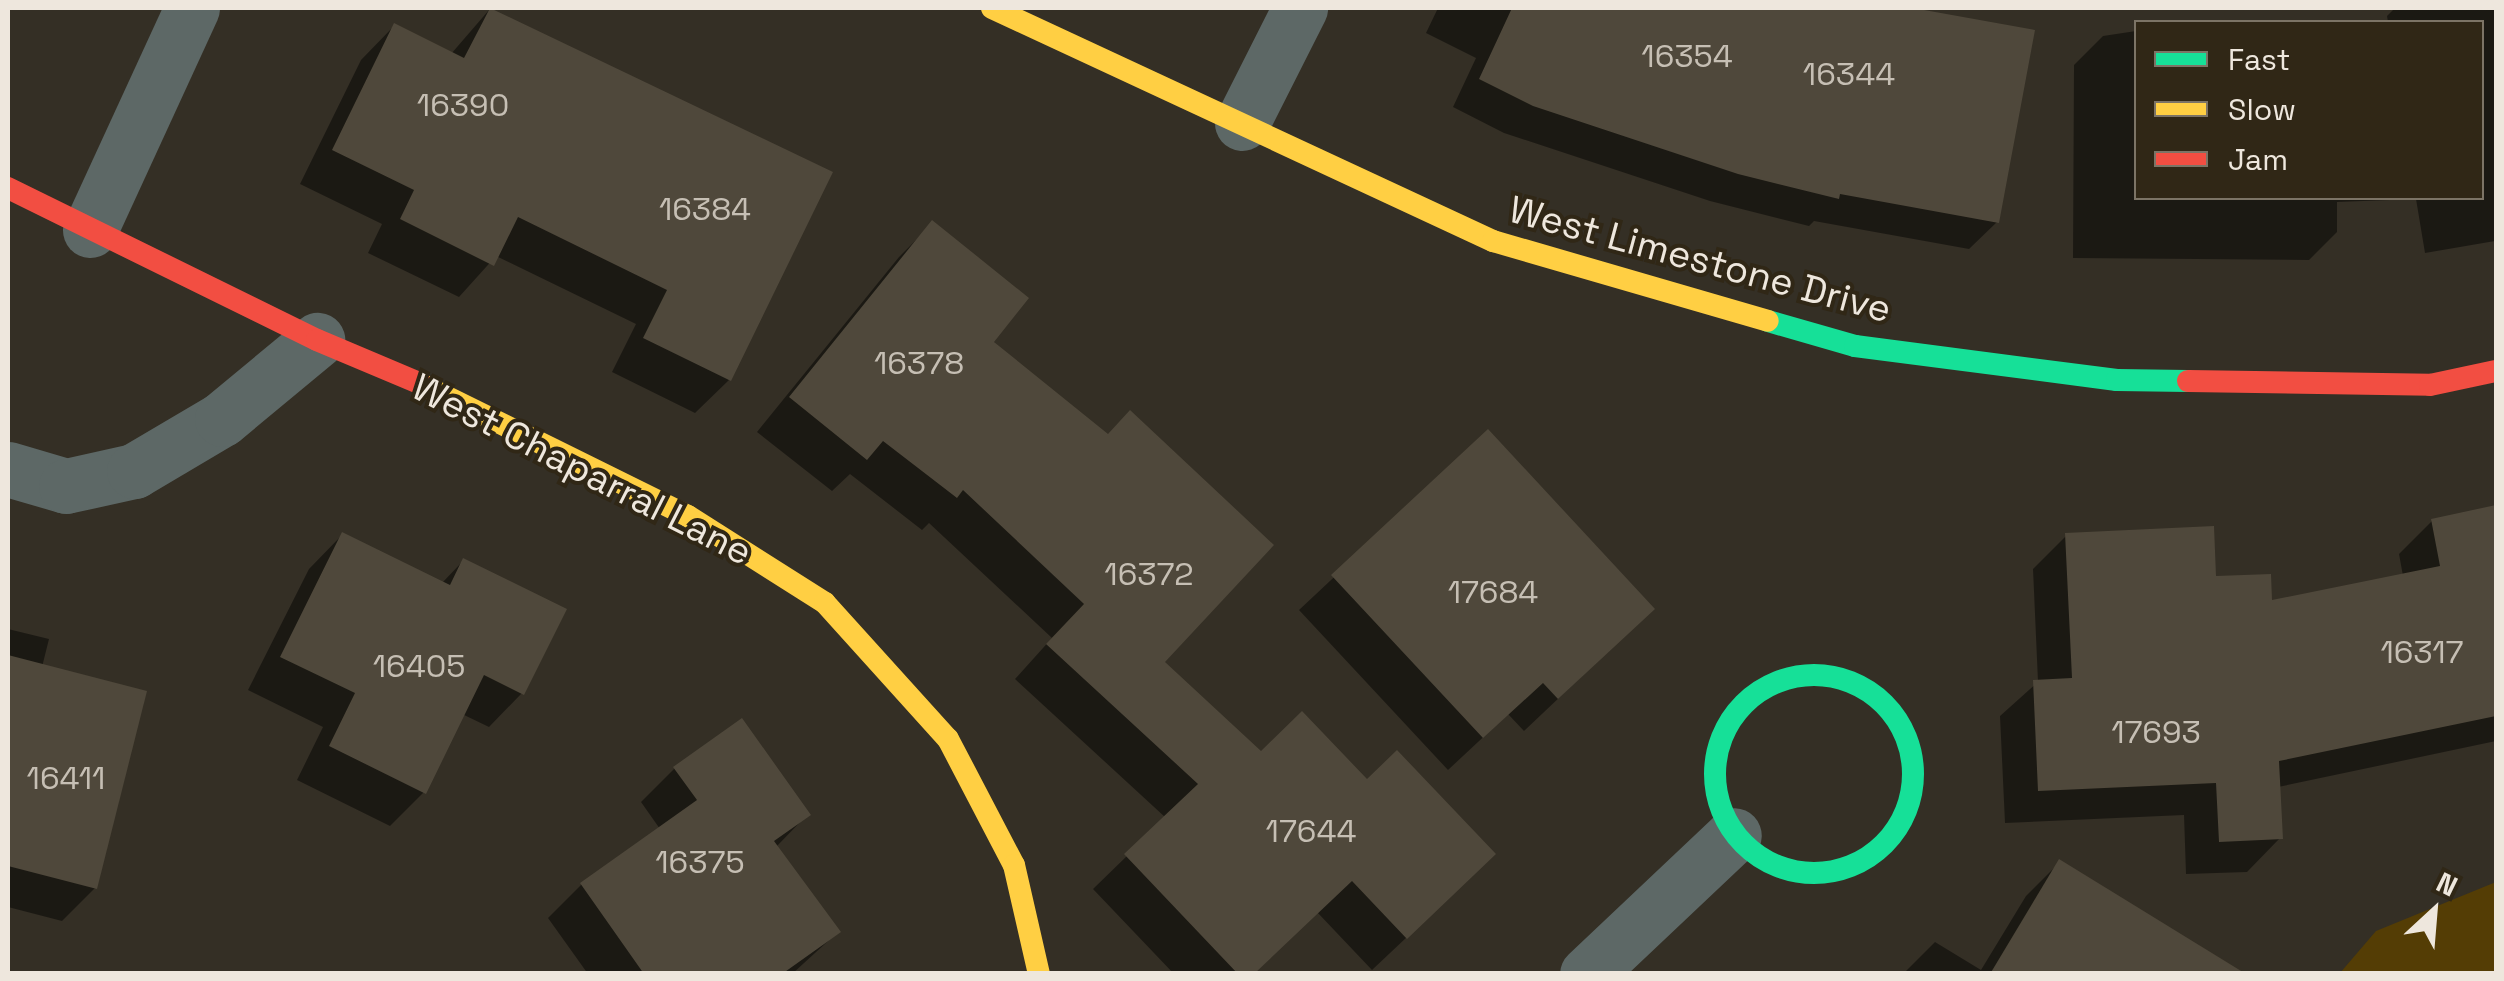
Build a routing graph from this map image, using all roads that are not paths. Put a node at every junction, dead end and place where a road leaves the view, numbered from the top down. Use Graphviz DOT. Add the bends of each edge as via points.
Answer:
graph roads {
  1 [pos="192,8"];
  2 [pos="992,8"];
  3 [pos="1300,8"];
  4 [pos="1242,123"];
  5 [pos="8,188"];
  6 [pos="90,230"];
  7 [pos="317,340"];
  8 [pos="2496,371"];
  9 [pos="8,469"];
  10 [pos="1734,834"];
  11 [pos="1039,974"];
  12 [pos="1587,974"];
  1 -- 6 [label="street"];
  2 -- 4 [label="street, West Limestone Drive"];
  3 -- 4 [label="street"];
  4 -- 8 [label="street, West Limestone Drive" via="1493,241 1855,346 2116,380 2430,385"];
  5 -- 6 [label="street, West Chaparral Lane"];
  6 -- 7 [label="street, West Chaparral Lane"];
  7 -- 9 [label="street" via="222,419 134,471 66,486"];
  7 -- 11 [label="street, West Chaparral Lane" via="448,395 688,516 825,603 948,739 1014,866"];
  10 -- 10 [label="street" via="1787,871 1850,868 1876,852 1898,829 1911,799 1906,737 1890,710 1838,677 1778,682 1750,697 1717,747 1717,794"];
  10 -- 12 [label="street"];
}
